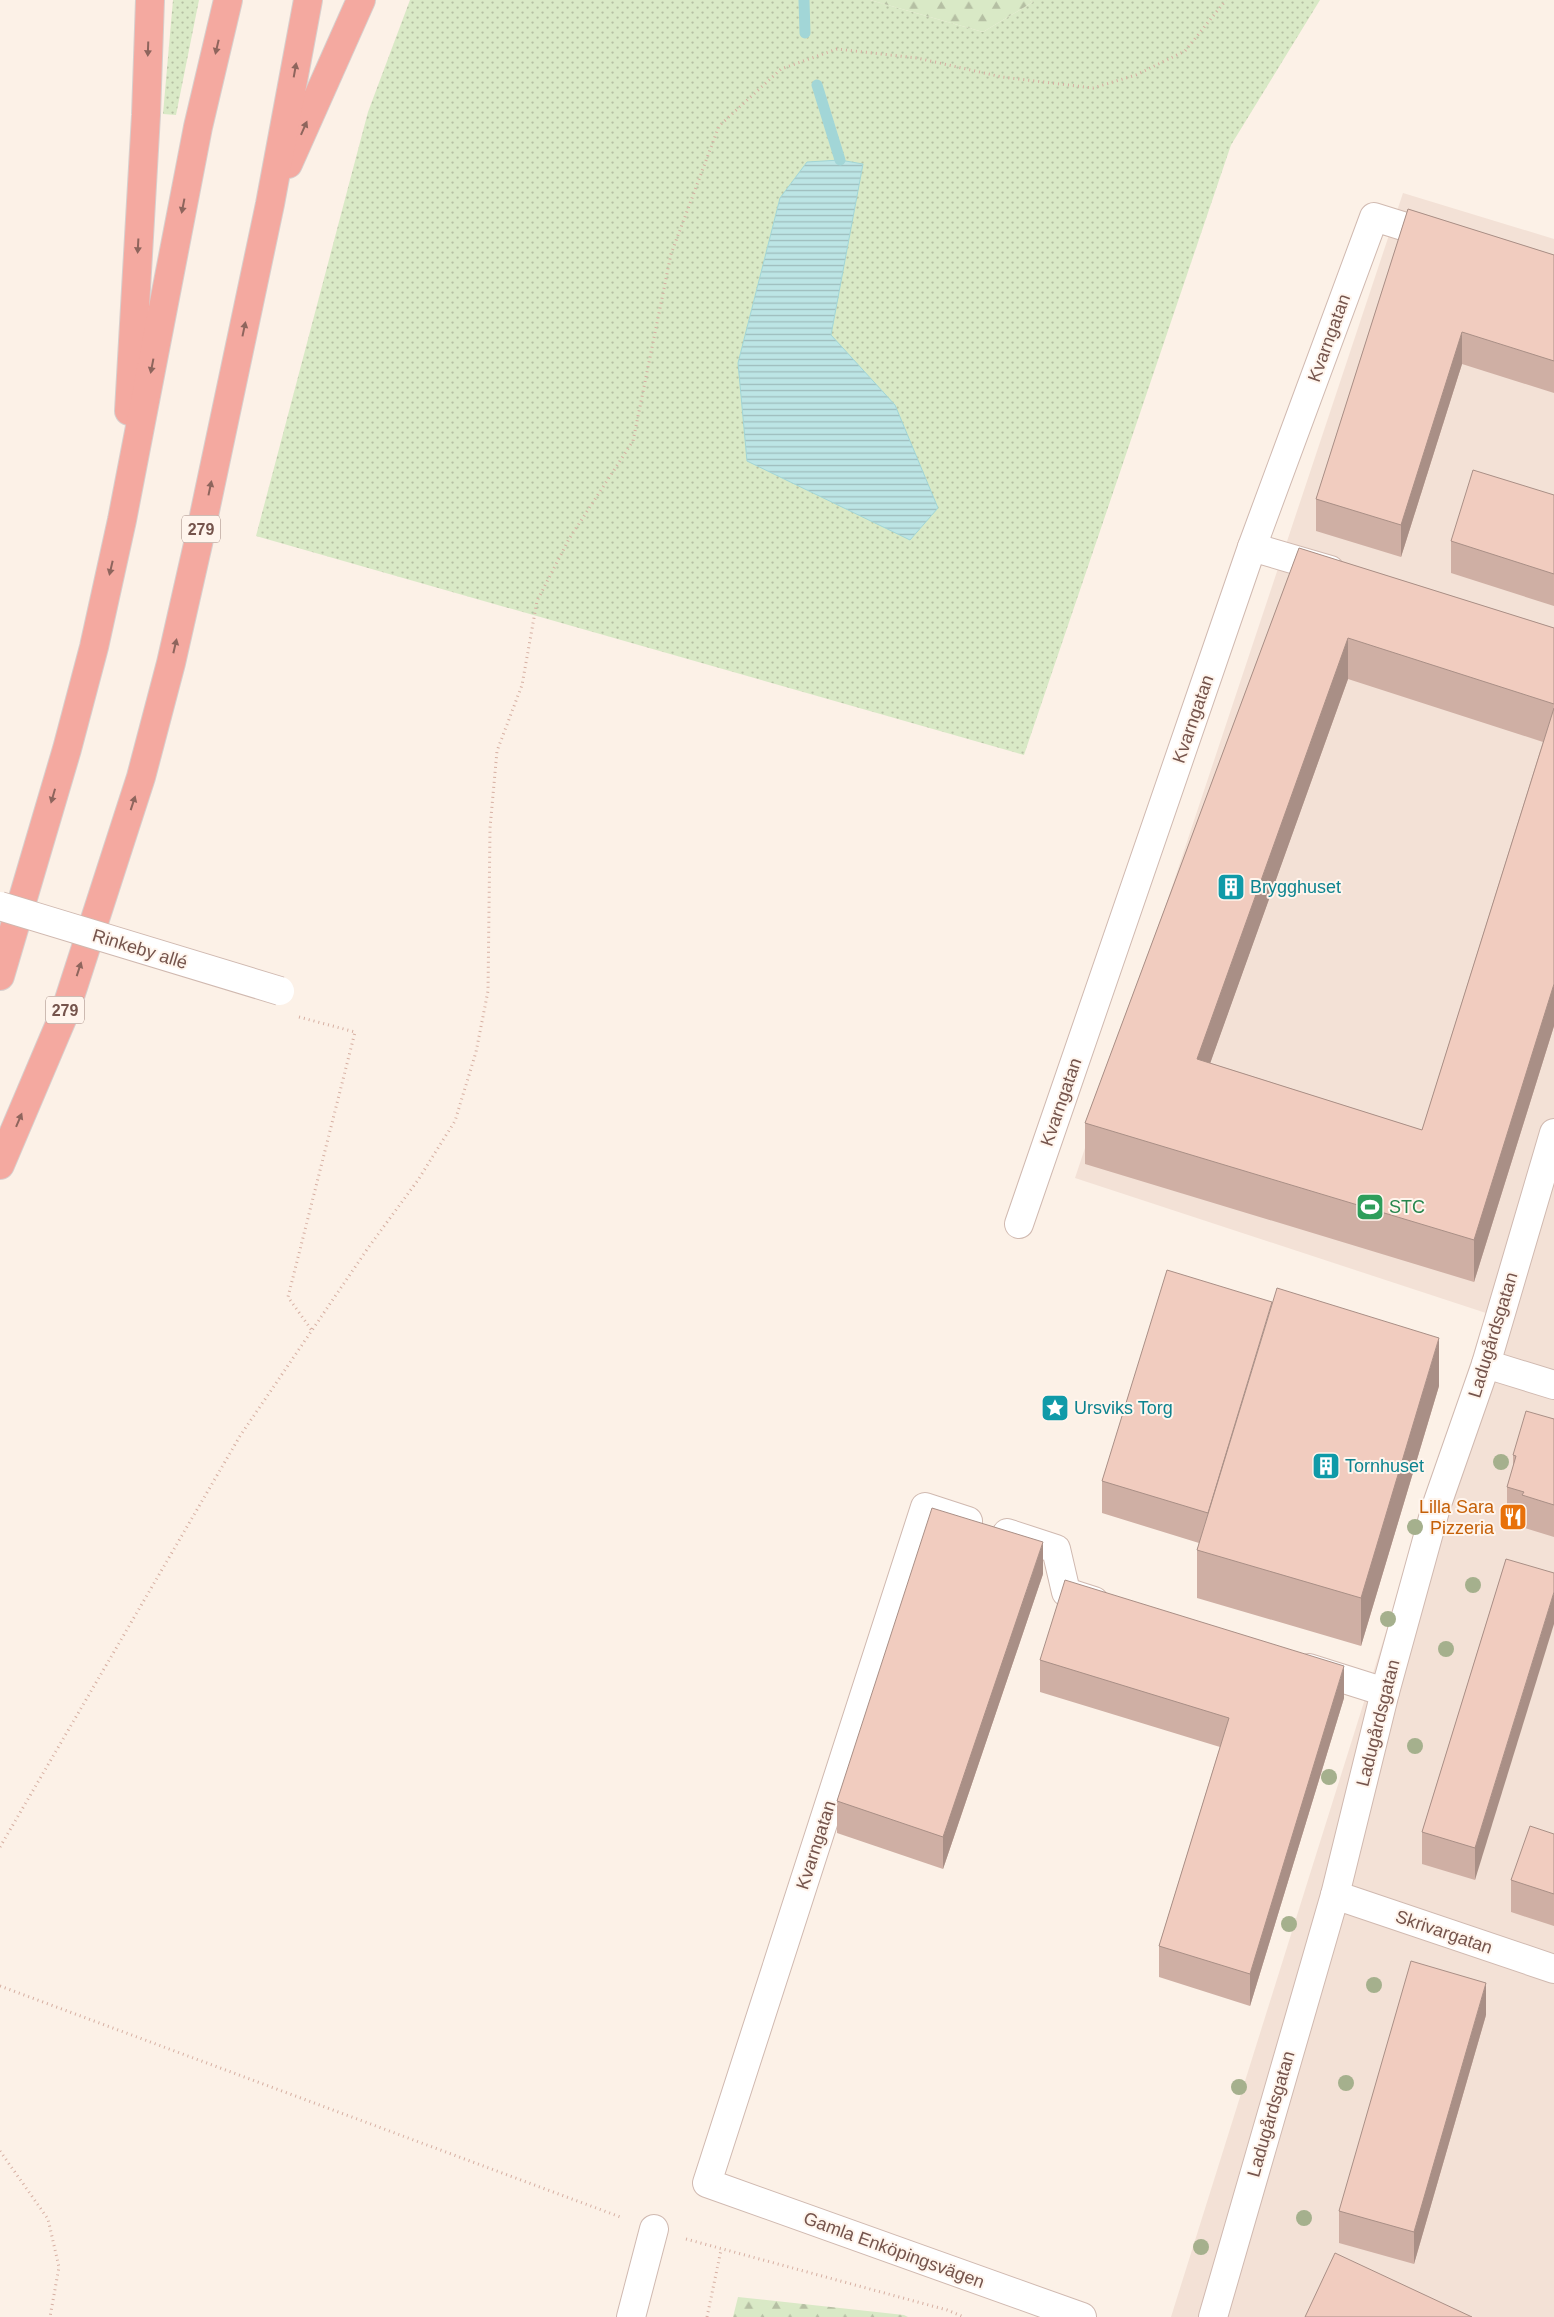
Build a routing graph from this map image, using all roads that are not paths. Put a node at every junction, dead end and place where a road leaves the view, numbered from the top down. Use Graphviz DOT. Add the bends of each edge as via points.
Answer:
graph roads {
  1 [pos="150,0"];
  2 [pos="228,0"];
  3 [pos="308,0"];
  4 [pos="361,0"];
  5 [pos="270,204"];
  6 [pos="1459,243"];
  7 [pos="122,520"];
  8 [pos="1252,547"];
  9 [pos="1355,578"];
  10 [pos="0,906"];
  11 [pos="0,976"];
  12 [pos="285,1003"];
  13 [pos="1554,1133"];
  14 [pos="0,1165"];
  15 [pos="1019,1224"];
  16 [pos="1486,1364"];
  17 [pos="1554,1385"];
  18 [pos="1113,1607"];
  19 [pos="1282,1660"];
  20 [pos="1386,1692"];
  21 [pos="1335,1894"];
  22 [pos="1554,1969"];
  23 [pos="706,2182"];
  24 [pos="654,2229"];
  25 [pos="631,2317"];
  26 [pos="1082,2317"];
  27 [pos="1213,2317"];
  1 -- 7 [label="highway, one-way"];
  2 -- 7 [label="highway, one-way" via="198,127"];
  5 -- 3 [label="highway, one-way"];
  5 -- 4 [label="highway, one-way"];
  14 -- 5 [label="highway, 279, one-way" via="65,1012 141,777 171,664"];
  6 -- 8 [label="street, Kvarngatan" via="1374,217"];
  7 -- 11 [label="highway, one-way" via="70,740"];
  8 -- 9 [label="street"];
  8 -- 15 [label="street, Kvarngatan"];
  10 -- 12 [label="street, Rinkeby allé, bridge"];
  13 -- 16 [label="street, Ladugårdsgatan"];
  16 -- 17 [label="street"];
  16 -- 20 [label="street, Ladugårdsgatan" via="1436,1507"];
  18 -- 23 [label="street, Kvarngatan" via="1066,1592 1056,1550 926,1507"];
  19 -- 20 [label="street"];
  20 -- 21 [label="street, Ladugårdsgatan"];
  21 -- 22 [label="street, Skrivargatan"];
  21 -- 27 [label="street, Ladugårdsgatan"];
  23 -- 26 [label="street, Gamla Enköpingsvägen"];
  24 -- 25 [label="street"];
}
